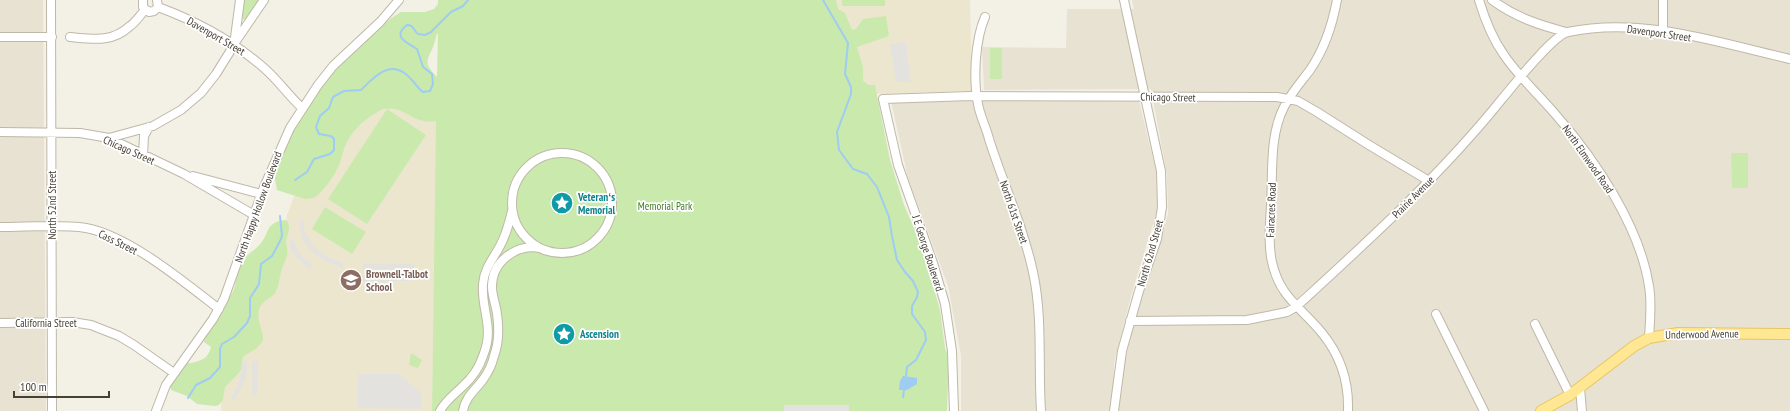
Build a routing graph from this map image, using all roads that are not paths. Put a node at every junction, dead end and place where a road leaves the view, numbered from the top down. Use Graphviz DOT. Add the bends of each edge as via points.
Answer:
graph roads {
  1 [pos="52,0"];
  2 [pos="143,0"];
  3 [pos="240,0"];
  4 [pos="264,0"];
  5 [pos="399,0"];
  6 [pos="1124,0"];
  7 [pos="1337,0"];
  8 [pos="1479,0"];
  9 [pos="1492,0"];
  10 [pos="1663,0"];
  11 [pos="157,4"];
  12 [pos="145,10"];
  13 [pos="985,17"];
  14 [pos="1663,31"];
  15 [pos="1566,32"];
  16 [pos="0,37"];
  17 [pos="52,37"];
  18 [pos="70,37"];
  19 [pos="234,45"];
  20 [pos="1790,59"];
  21 [pos="1521,76"];
  22 [pos="977,96"];
  23 [pos="1145,96"];
  24 [pos="883,99"];
  25 [pos="1288,99"];
  26 [pos="302,108"];
  27 [pos="149,127"];
  28 [pos="0,132"];
  29 [pos="52,132"];
  30 [pos="109,138"];
  31 [pos="143,156"];
  32 [pos="184,174"];
  33 [pos="1430,181"];
  34 [pos="261,194"];
  35 [pos="512,209"];
  36 [pos="254,215"];
  37 [pos="0,227"];
  38 [pos="52,227"];
  39 [pos="542,248"];
  40 [pos="1296,308"];
  41 [pos="219,309"];
  42 [pos="1436,314"];
  43 [pos="1130,321"];
  44 [pos="0,323"];
  45 [pos="52,323"];
  46 [pos="1535,324"];
  47 [pos="1790,334"];
  48 [pos="1649,338"];
  49 [pos="174,373"];
  50 [pos="1580,388"];
  51 [pos="1570,395"];
  52 [pos="52,411"];
  53 [pos="156,411"];
  54 [pos="440,411"];
  55 [pos="463,411"];
  56 [pos="954,411"];
  57 [pos="1041,411"];
  58 [pos="1114,411"];
  59 [pos="1348,411"];
  60 [pos="1484,411"];
  61 [pos="1541,411"];
  62 [pos="1582,411"];
  1 -- 17 [label="street, North 52nd Street"];
  2 -- 12 [label="street"];
  3 -- 19 [label="street"];
  4 -- 19 [label="street"];
  5 -- 26 [label="street, North Happy Hollow Boulevard" via="380,22 333,66"];
  6 -- 23 [label="street, North 62nd Street"];
  7 -- 25 [label="street, Fairacres Road" via="1326,42 1310,71"];
  8 -- 21 [label="street, North Elmwood Road" via="1497,45"];
  9 -- 15 [label="street" via="1530,22"];
  10 -- 14 [label="street"];
  11 -- 12 [label="street" via="151,12"];
  11 -- 19 [label="street, Davenport Street"];
  12 -- 18 [label="street" via="130,27 112,37 97,40"];
  13 -- 22 [label="street, North 61st Street" via="978,41"];
  14 -- 15 [label="street, Davenport Street" via="1618,28"];
  14 -- 20 [label="street, Davenport Street"];
  15 -- 21 [label="street" via="1548,46"];
  16 -- 17 [label="street"];
  17 -- 29 [label="street, North 52nd Street"];
  19 -- 26 [label="street, Davenport Street" via="265,68"];
  19 -- 27 [label="street" via="216,74 191,102 169,118"];
  21 -- 33 [label="street, Prairie Avenue"];
  21 -- 48 [label="street, North Elmwood Road" via="1574,136 1624,215 1648,276 1651,298"];
  22 -- 23 [label="street, Chicago Street"];
  22 -- 24 [label="street, Chicago Street"];
  22 -- 57 [label="street, North 61st Street" via="1033,273 1040,325"];
  23 -- 25 [label="street, Chicago Street"];
  23 -- 43 [label="street, North 62nd Street" via="1161,171 1162,207 1157,239"];
  24 -- 56 [label="street, J E George Boulevard" via="898,164 933,263 944,304 952,351"];
  25 -- 33 [label="street, Chicago Street" via="1298,101"];
  25 -- 40 [label="street, Fairacres Road" via="1275,135 1270,248 1277,279"];
  26 -- 34 [label="street, North Happy Hollow Boulevard" via="279,150"];
  27 -- 30 [label="street"];
  27 -- 31 [label="street" via="144,136"];
  28 -- 29 [label="street, Chicago Street"];
  29 -- 30 [label="street, Chicago Street"];
  29 -- 38 [label="street, North 52nd Street"];
  30 -- 31 [label="street, Chicago Street"];
  31 -- 32 [label="street, Chicago Street"];
  32 -- 34 [label="street, Chicago Street"];
  32 -- 36 [label="street, Chicago Street"];
  33 -- 40 [label="street, Prairie Avenue"];
  34 -- 36 [label="street, North Happy Hollow Boulevard"];
  35 -- 39 [label="street" via="523,234"];
  35 -- 39 [label="street" via="518,179 528,166 542,157 558,153 575,155 586,159 601,172 609,187 612,203 610,216 601,234 588,245 573,251 557,252"];
  35 -- 54 [label="street" via="505,236 488,265 484,278 483,292 489,329 483,357 470,378"];
  36 -- 41 [label="street, North Happy Hollow Boulevard"];
  37 -- 38 [label="street, Cass Street"];
  38 -- 41 [label="street, Cass Street" via="84,228 114,237 170,272"];
  38 -- 45 [label="street, North 52nd Street"];
  39 -- 55 [label="street" via="528,247 514,251 495,271 492,287 498,328 495,355 486,375 465,402"];
  40 -- 43 [label="street" via="1247,320"];
  40 -- 59 [label="street, Fairacres Road" via="1322,333 1336,353 1346,381"];
  41 -- 49 [label="street, North Happy Hollow Boulevard"];
  42 -- 60 [label="street"];
  43 -- 58 [label="street, North 62nd Street" via="1118,374"];
  44 -- 45 [label="street, California Street"];
  45 -- 49 [label="street, California Street" via="80,322 104,330 134,345"];
  45 -- 52 [label="street, North 52nd Street"];
  46 -- 51 [label="street"];
  47 -- 48 [label="main road, Underwood Avenue" via="1678,333"];
  48 -- 50 [label="main road, Underwood Avenue" via="1634,346"];
  49 -- 53 [label="street, North Happy Hollow Boulevard"];
  50 -- 51 [label="main road, Underwood Avenue"];
  50 -- 62 [label="street"];
  51 -- 61 [label="main road, Underwood Avenue"];
}
